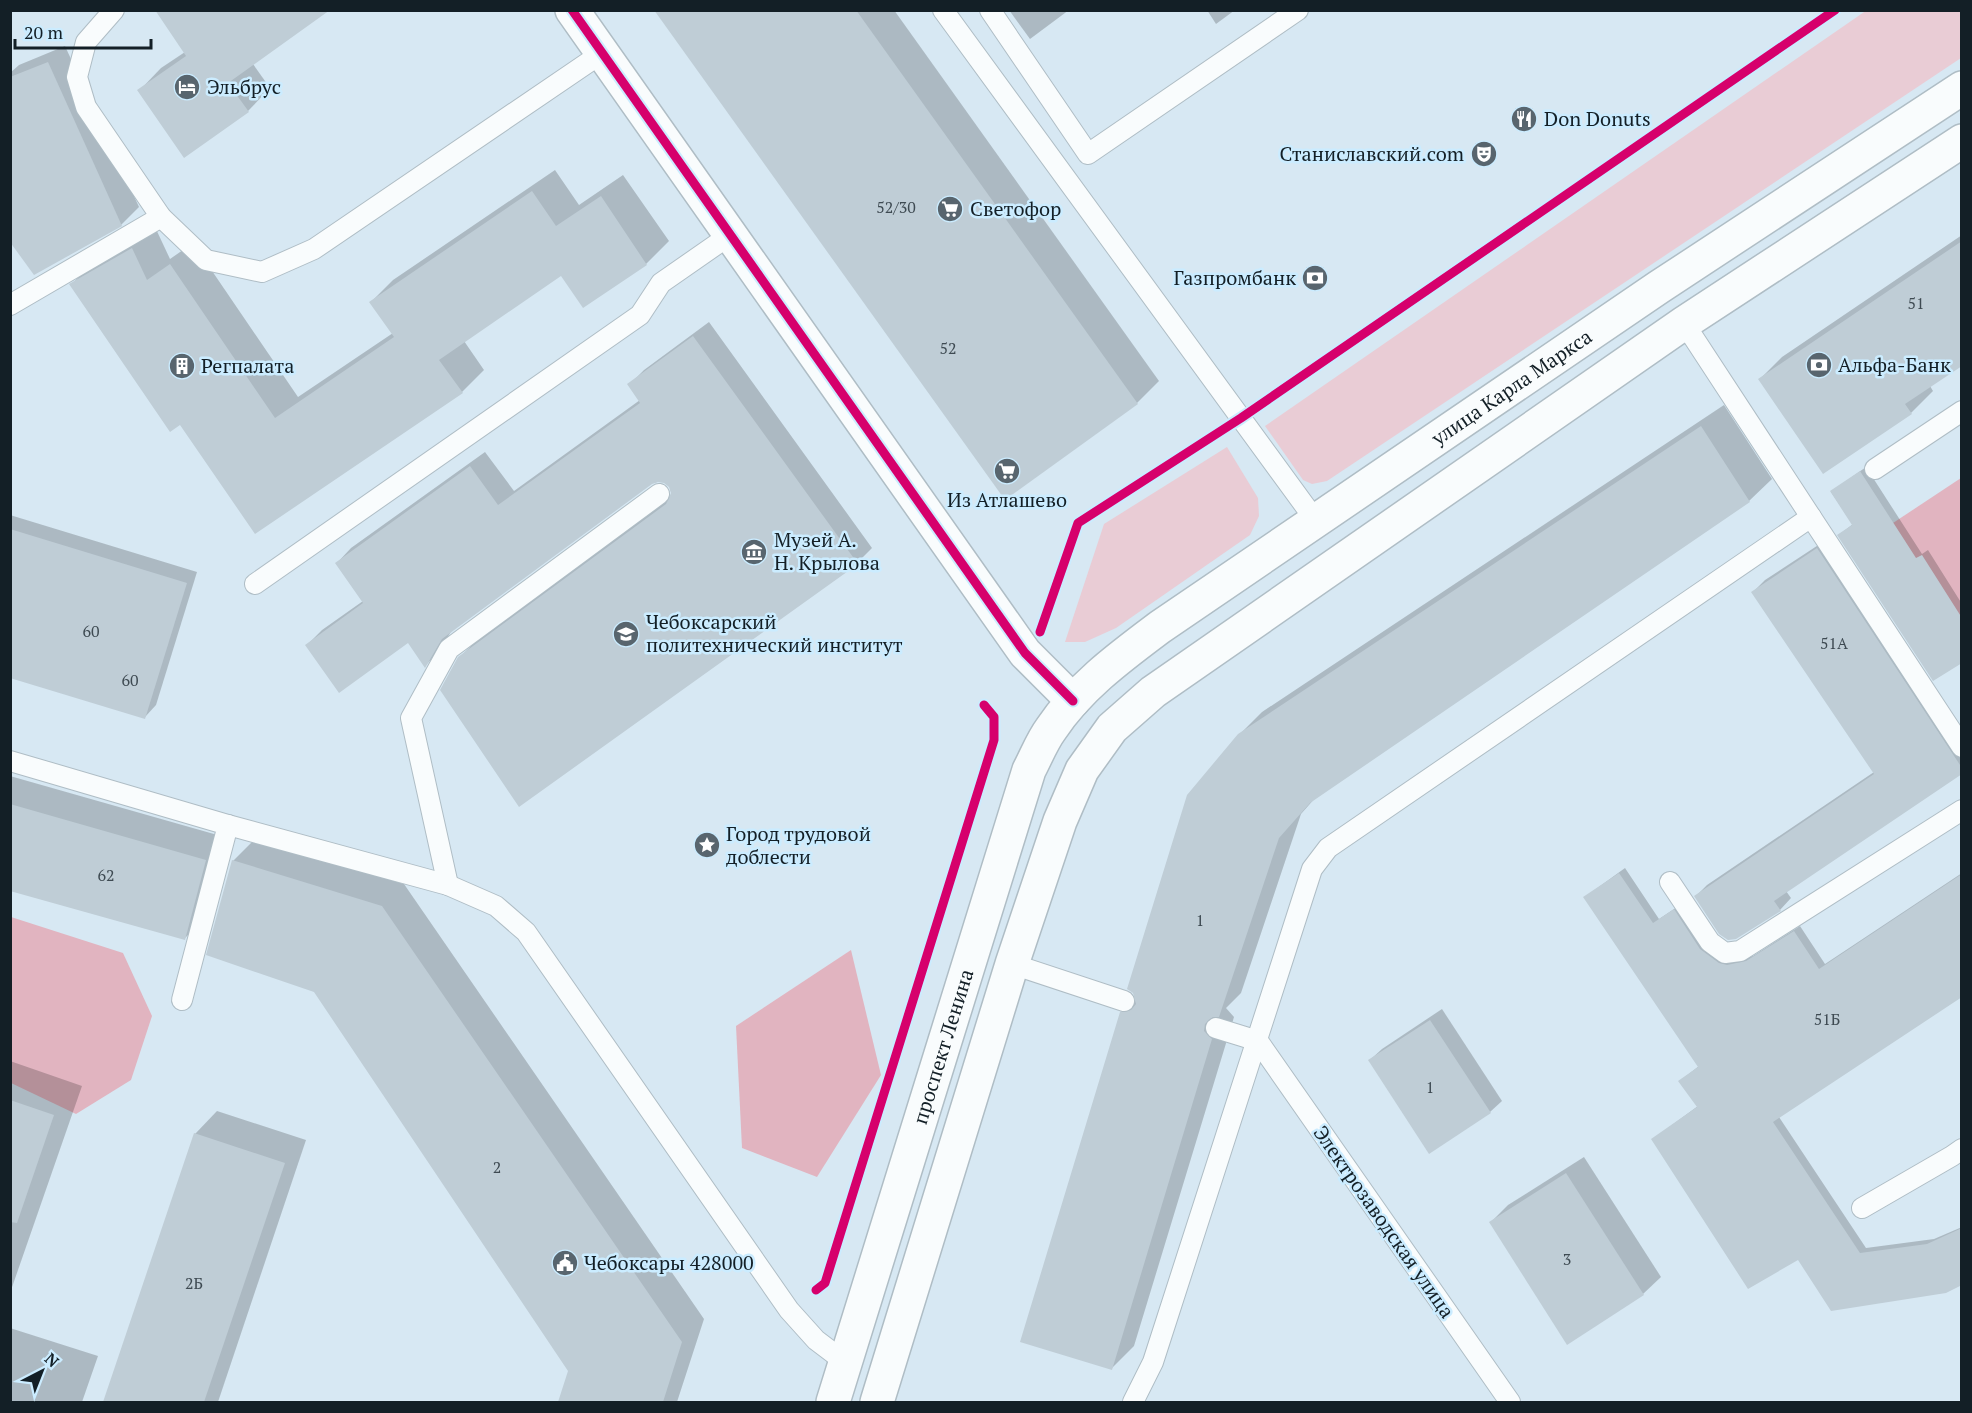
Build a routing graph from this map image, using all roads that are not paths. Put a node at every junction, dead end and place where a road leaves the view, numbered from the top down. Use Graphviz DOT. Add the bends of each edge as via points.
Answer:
graph roads {
  1 [pos="114,10"];
  2 [pos="572,10"];
  3 [pos="944,10"];
  4 [pos="990,10"];
  5 [pos="1298,10"];
  6 [pos="602,53"];
  7 [pos="1962,88"];
  8 [pos="1962,141"];
  9 [pos="160,217"];
  10 [pos="730,235"];
  11 [pos="10,306"];
  12 [pos="1684,322"];
  13 [pos="1962,411"];
  14 [pos="1875,469"];
  15 [pos="659,494"];
  16 [pos="1812,517"];
  17 [pos="1316,521"];
  18 [pos="255,584"];
  19 [pos="1072,701"];
  20 [pos="1962,747"];
  21 [pos="10,761"];
  22 [pos="1962,810"];
  23 [pos="228,825"];
  24 [pos="1670,882"];
  25 [pos="448,885"];
  26 [pos="1012,964"];
  27 [pos="182,1000"];
  28 [pos="1124,1001"];
  29 [pos="1216,1028"];
  30 [pos="1258,1041"];
  31 [pos="1962,1149"];
  32 [pos="1862,1208"];
  33 [pos="845,1362"];
  34 [pos="881,1389"];
  35 [pos="833,1402"];
  36 [pos="1133,1402"];
  37 [pos="1510,1402"];
  1 -- 9 [label="lane" via="86,42 77,77 86,107"];
  2 -- 6 [label="main road"];
  3 -- 17 [label="lane"];
  4 -- 5 [label="lane" via="1088,154"];
  6 -- 9 [label="lane" via="314,249 262,272 206,260"];
  6 -- 10 [label="main road"];
  7 -- 17 [label="main road, улица Карла Маркса" via="1659,287"];
  8 -- 12 [label="main road"];
  9 -- 11 [label="lane"];
  10 -- 18 [label="lane" via="661,283 640,315"];
  10 -- 19 [label="main road" via="1025,653"];
  12 -- 16 [label="lane"];
  12 -- 26 [label="main road, проспект Ленина" via="1153,692 1112,728 1082,770 1060,821"];
  13 -- 14 [label="lane"];
  15 -- 25 [label="lane" via="449,649 411,718"];
  16 -- 20 [label="lane"];
  16 -- 30 [label="lane" via="1328,848 1312,868"];
  17 -- 19 [label="main road, улица Карла Маркса" via="1160,627 1111,664"];
  19 -- 33 [label="main road, проспект Ленина" via="1050,730 1029,770"];
  21 -- 23 [label="lane"];
  22 -- 24 [label="lane" via="1740,951 1725,953 1710,942"];
  23 -- 25 [label="lane"];
  23 -- 27 [label="lane"];
  25 -- 33 [label="lane" via="496,906 526,932 789,1310 816,1340"];
  26 -- 28 [label="lane"];
  26 -- 34 [label="main road, проспект Ленина"];
  29 -- 30 [label="lane"];
  30 -- 36 [label="lane" via="1153,1362"];
  30 -- 37 [label="lane, Электрозаводская улица"];
  31 -- 32 [label="lane"];
  33 -- 34 [label="main road"];
  33 -- 35 [label="main road, проспект Ленина"];
}
